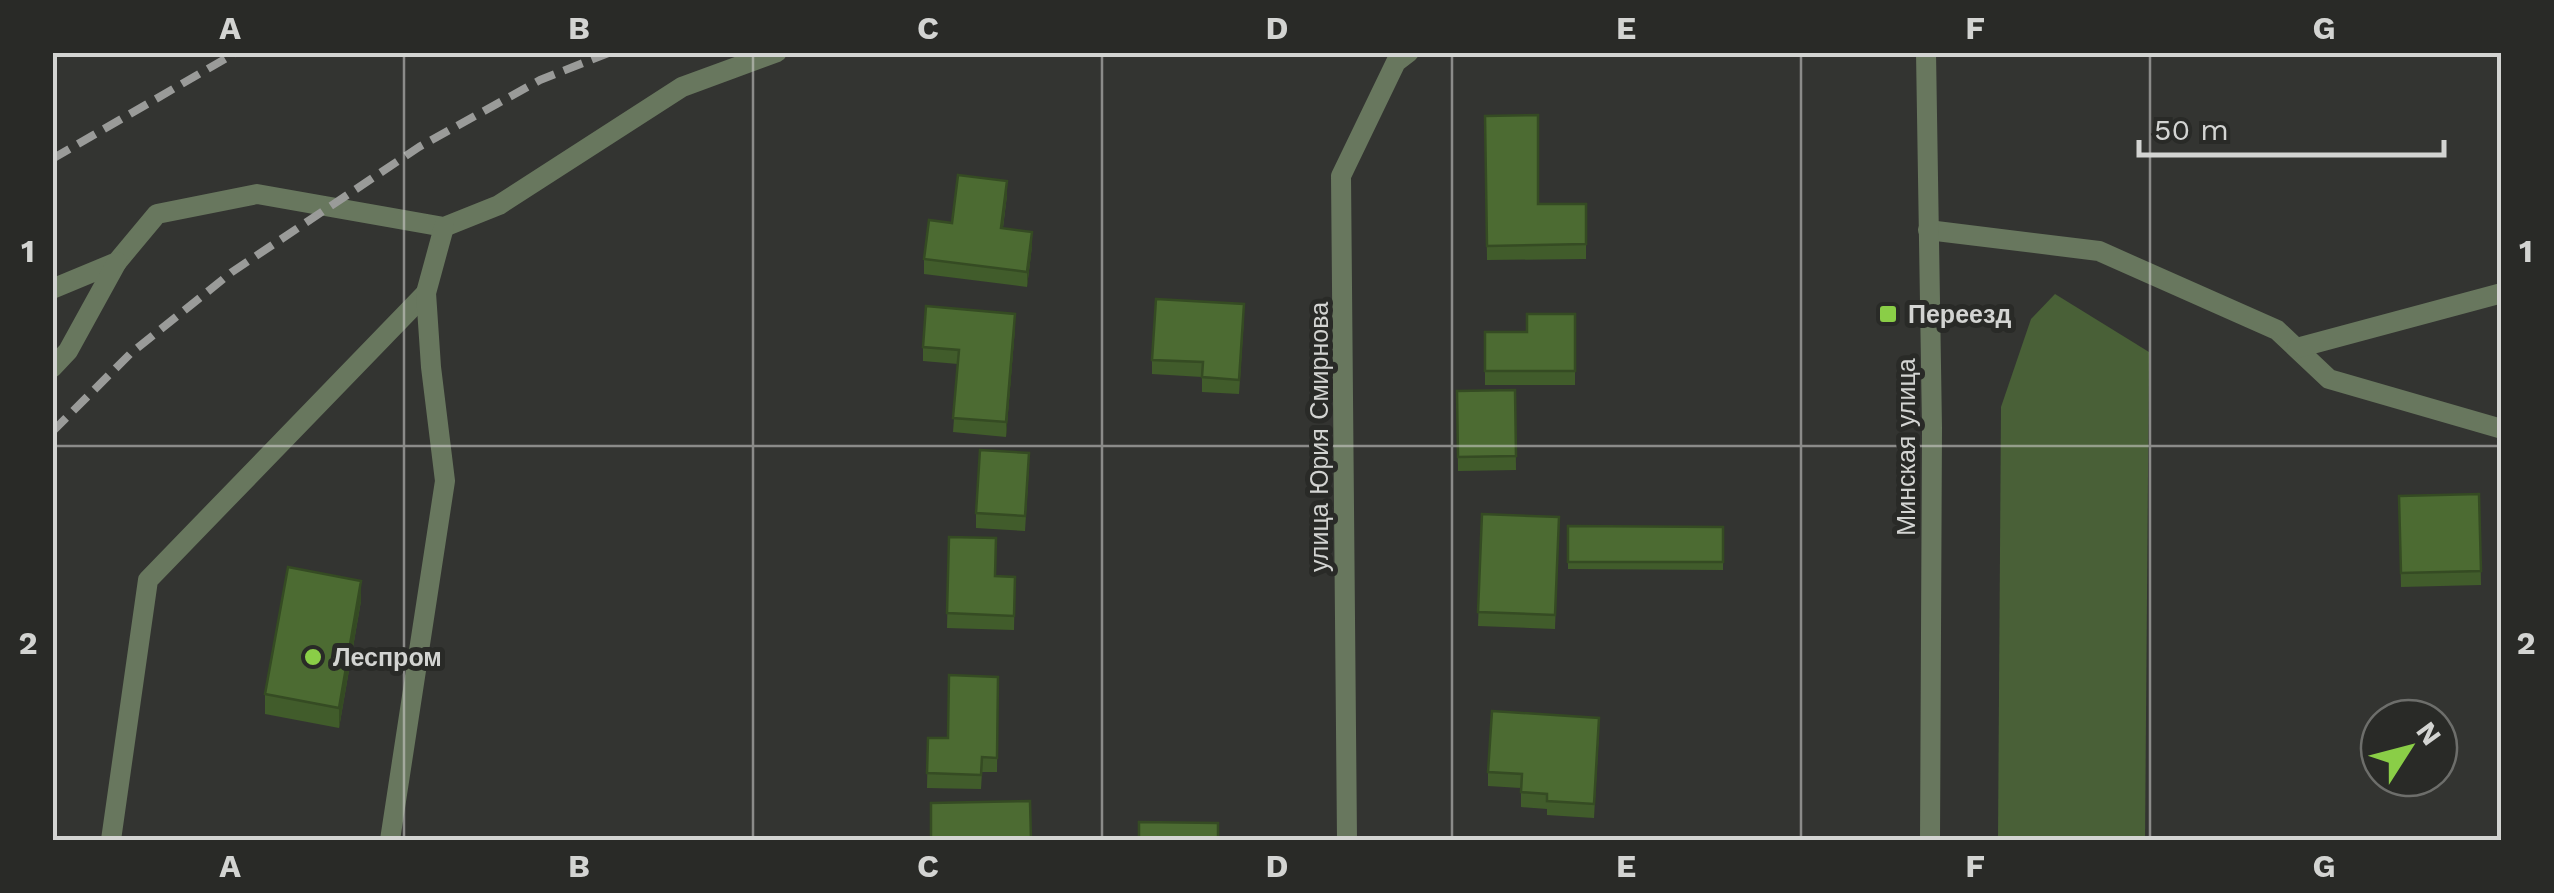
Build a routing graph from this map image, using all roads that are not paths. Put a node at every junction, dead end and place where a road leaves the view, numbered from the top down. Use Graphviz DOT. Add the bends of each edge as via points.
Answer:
graph roads {
  1 [pos="777,52"];
  2 [pos="1409,52"];
  3 [pos="1926,52"];
  4 [pos="444,228"];
  5 [pos="1928,230"];
  6 [pos="117,262"];
  7 [pos="52,289"];
  8 [pos="426,293"];
  9 [pos="2502,293"];
  10 [pos="2296,348"];
  11 [pos="52,368"];
  12 [pos="2502,429"];
  13 [pos="111,840"];
  14 [pos="390,840"];
  15 [pos="1347,840"];
  16 [pos="1930,840"];
  1 -- 4 [label="street" via="682,88 499,205"];
  2 -- 15 [label="street, улица Юрия Смирнова" via="1396,62 1342,176"];
  3 -- 5 [label="street, Минская улица"];
  4 -- 6 [label="street" via="257,194 157,214"];
  4 -- 8 [label="street"];
  5 -- 10 [label="street" via="2099,252 2277,330"];
  5 -- 16 [label="street, Минская улица"];
  6 -- 7 [label="street"];
  6 -- 11 [label="street"];
  8 -- 13 [label="street" via="148,580"];
  8 -- 14 [label="street" via="445,481"];
  9 -- 10 [label="street"];
  10 -- 12 [label="street" via="2330,380"];
}
